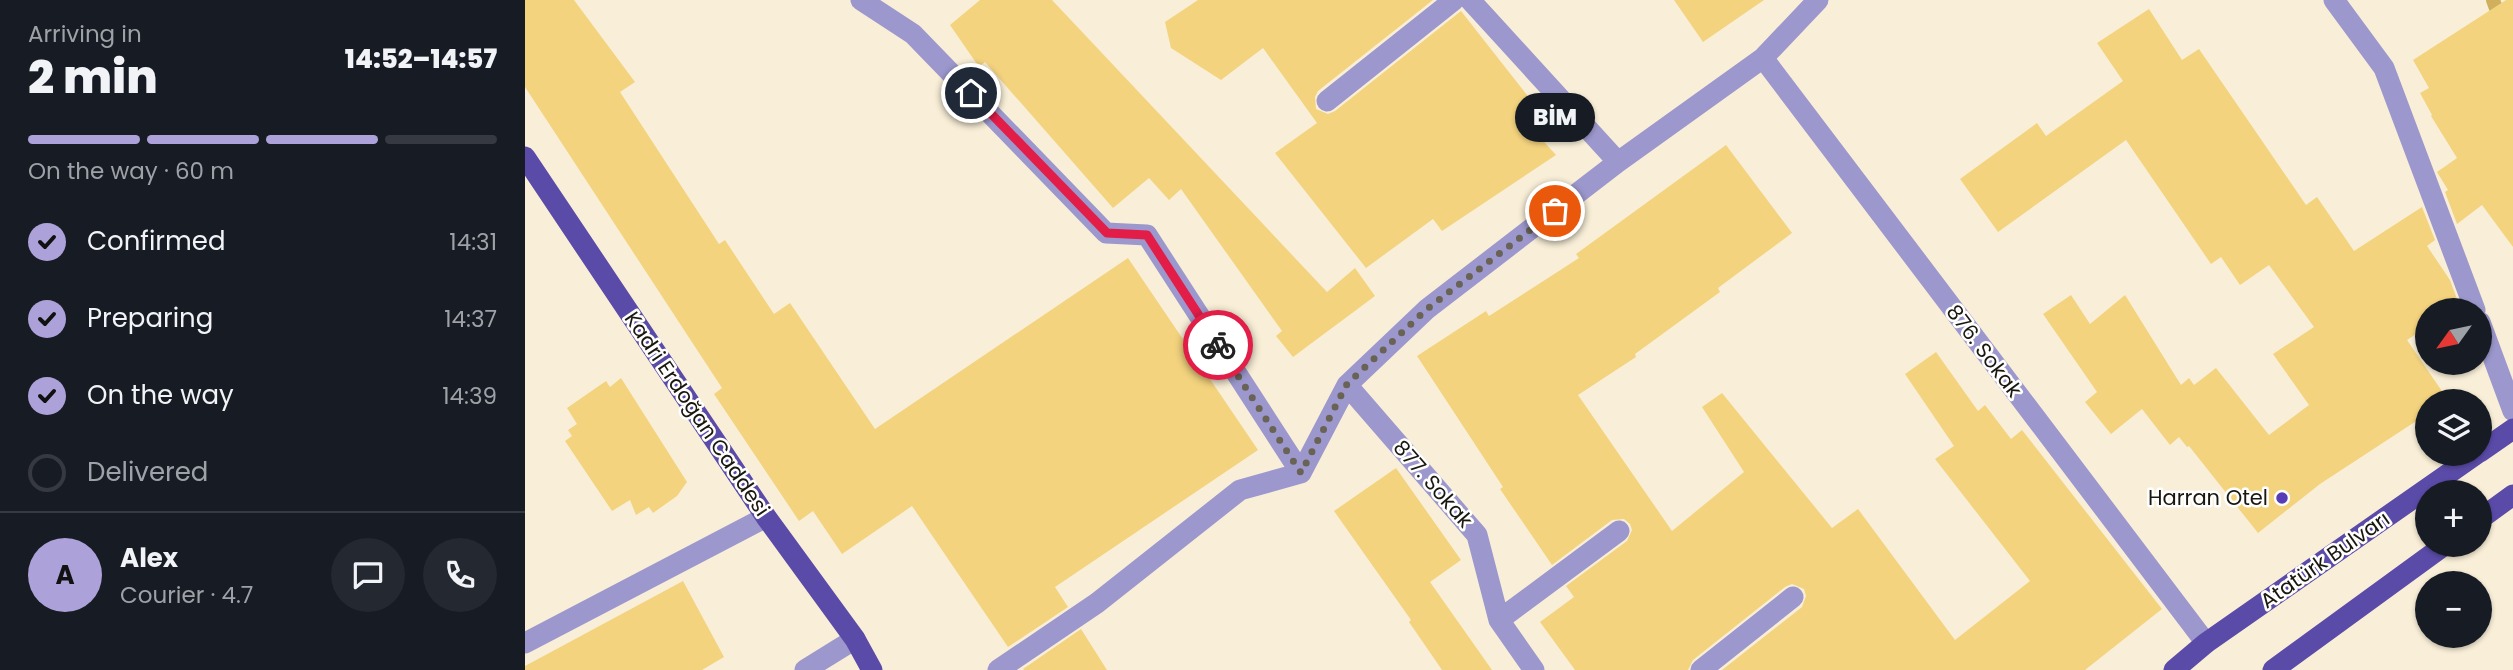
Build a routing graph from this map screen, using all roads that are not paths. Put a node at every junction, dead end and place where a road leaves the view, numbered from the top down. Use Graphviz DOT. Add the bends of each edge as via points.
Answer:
graph roads {
  1 [pos="861,0"];
  2 [pos="1454,0"];
  3 [pos="1470,0"];
  4 [pos="1818,0"];
  5 [pos="2334,0"];
  6 [pos="1763,58"];
  7 [pos="1327,101"];
  8 [pos="525,157"];
  9 [pos="1618,162"];
  10 [pos="2471,298"];
  11 [pos="2492,354"];
  12 [pos="1347,384"];
  13 [pos="2513,411"];
  14 [pos="2513,429"];
  15 [pos="2492,444"];
  16 [pos="2460,466"];
  17 [pos="1301,473"];
  18 [pos="2513,495"];
  19 [pos="2492,510"];
  20 [pos="766,517"];
  21 [pos="1619,531"];
  22 [pos="2428,557"];
  23 [pos="1793,597"];
  24 [pos="1499,620"];
  25 [pos="855,639"];
  26 [pos="525,643"];
  27 [pos="2206,643"];
  28 [pos="805,670"];
  29 [pos="872,670"];
  30 [pos="998,670"];
  31 [pos="1534,670"];
  32 [pos="1701,670"];
  33 [pos="2174,670"];
  34 [pos="2273,670"];
  1 -- 17 [label="street" via="913,34 1107,233 1147,235"];
  2 -- 7 [label="street"];
  3 -- 9 [label="street"];
  4 -- 6 [label="street"];
  5 -- 10 [label="street" via="2385,68"];
  6 -- 9 [label="street"];
  6 -- 27 [label="street, 876. Sokak"];
  8 -- 20 [label="main road, Kadri Erdoğan Caddesi"];
  9 -- 12 [label="street" via="1427,309"];
  11 -- 13 [label="street"];
  12 -- 17 [label="street"];
  12 -- 24 [label="street, 877. Sokak" via="1477,535"];
  14 -- 15 [label="main road, Atatürk Bulvarı"];
  16 -- 27 [label="main road, Atatürk Bulvarı"];
  17 -- 30 [label="street" via="1240,490 1097,603"];
  18 -- 19 [label="main road"];
  20 -- 25 [label="main road, Kadri Erdoğan Caddesi"];
  20 -- 26 [label="street"];
  21 -- 24 [label="street"];
  22 -- 34 [label="main road"];
  23 -- 32 [label="street"];
  24 -- 31 [label="street, 877. Sokak"];
  25 -- 28 [label="street"];
  25 -- 29 [label="main road, Kadri Erdoğan Caddesi"];
  27 -- 33 [label="main road, Atatürk Bulvarı"];
}
